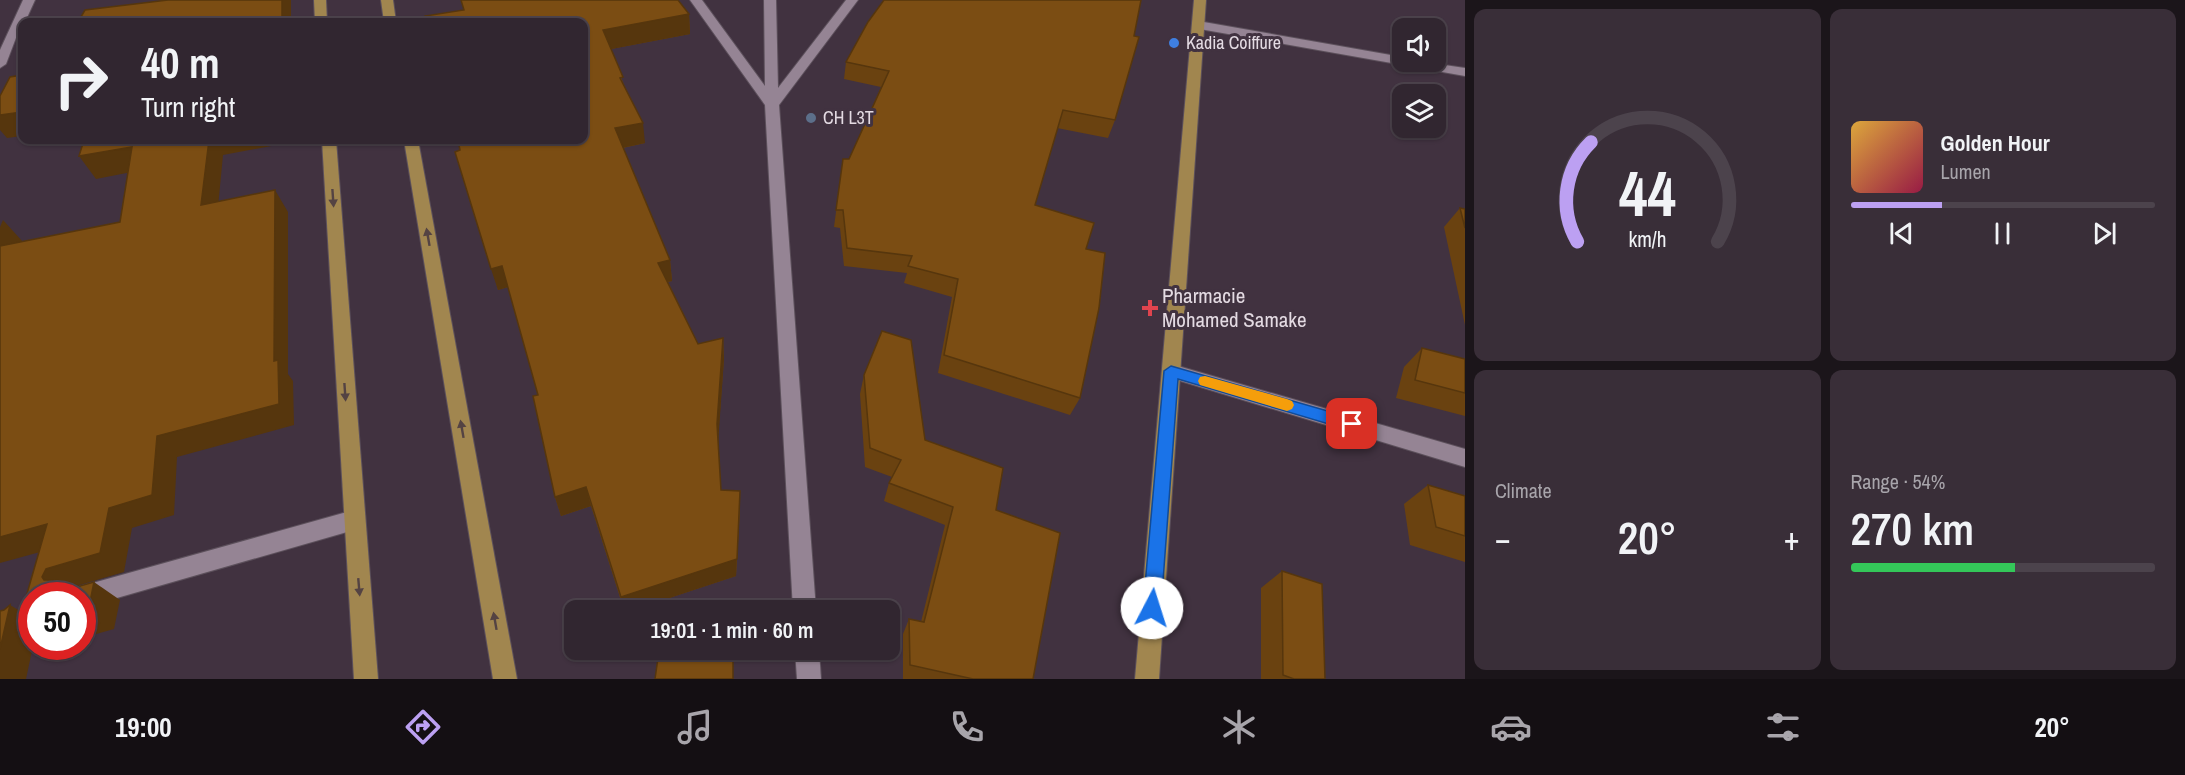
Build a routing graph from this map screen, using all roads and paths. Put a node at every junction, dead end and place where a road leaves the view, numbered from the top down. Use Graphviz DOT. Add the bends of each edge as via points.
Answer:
graph roads {
  1 [pos="30,0"];
  2 [pos="320,0"];
  3 [pos="387,0"];
  4 [pos="696,0"];
  5 [pos="770,0"];
  6 [pos="852,0"];
  7 [pos="1200,0"];
  8 [pos="24,18"];
  9 [pos="321,18"];
  10 [pos="389,18"];
  11 [pos="1198,25"];
  12 [pos="18,31"];
  13 [pos="18,33"];
  14 [pos="0,34"];
  15 [pos="1392,59"];
  16 [pos="0,64"];
  17 [pos="1446,69"];
  18 [pos="1465,72"];
  19 [pos="772,105"];
  20 [pos="329,144"];
  21 [pos="412,144"];
  22 [pos="1171,371"];
  23 [pos="1465,458"];
  24 [pos="354,520"];
  25 [pos="96,593"];
  26 [pos="804,600"];
  27 [pos="808,660"];
  28 [pos="366,679"];
  29 [pos="505,679"];
  30 [pos="809,679"];
  31 [pos="1147,679"];
  1 -- 8 [label="street"];
  2 -- 9 [label="main road"];
  3 -- 10 [label="main road"];
  4 -- 19 [label="street"];
  5 -- 19 [label="street"];
  6 -- 19 [label="street"];
  7 -- 11 [label="main road"];
  11 -- 15 [label="street"];
  11 -- 22 [label="main road"];
  12 -- 14 [label="street"];
  13 -- 16 [label="street"];
  17 -- 18 [label="street"];
  19 -- 26 [label="street"];
  20 -- 24 [label="main road, one-way"];
  29 -- 21 [label="main road, one-way"];
  22 -- 23 [label="street"];
  22 -- 31 [label="main road"];
  24 -- 25 [label="street"];
  24 -- 28 [label="main road, one-way"];
  27 -- 30 [label="street"];
}
